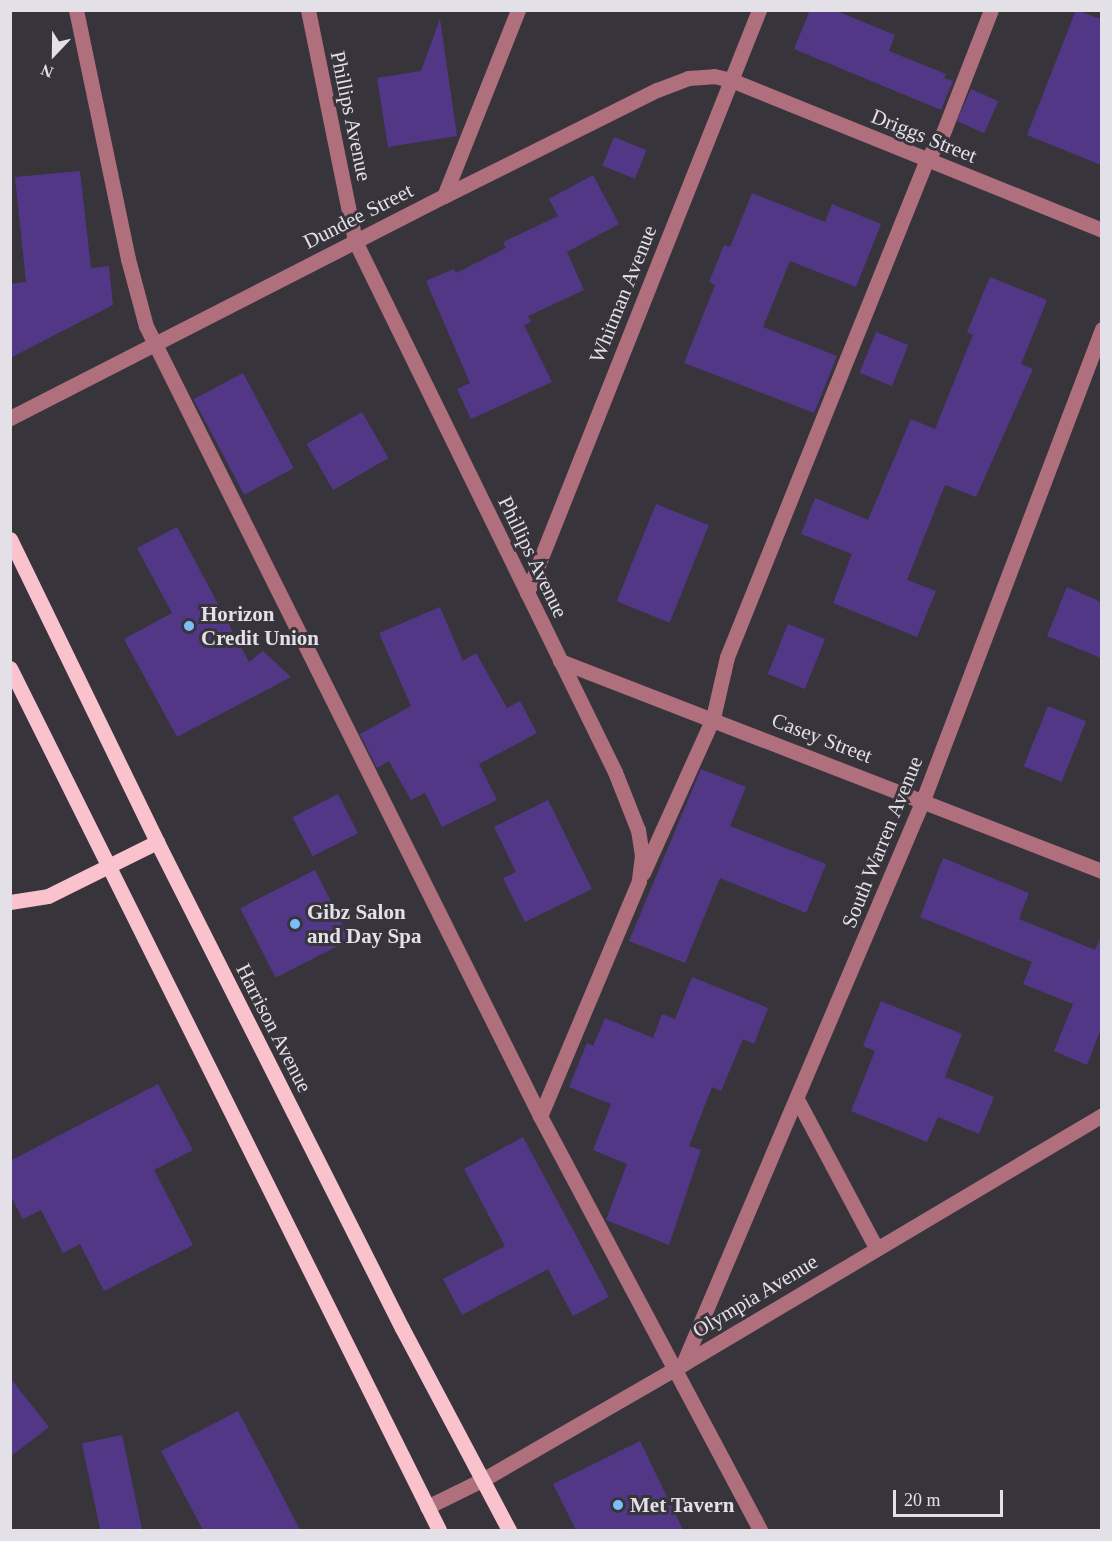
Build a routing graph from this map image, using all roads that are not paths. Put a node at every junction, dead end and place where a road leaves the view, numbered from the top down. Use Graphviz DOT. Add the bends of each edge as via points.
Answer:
graph roads {
  1 [pos="76,10"];
  2 [pos="308,10"];
  3 [pos="518,10"];
  4 [pos="759,10"];
  5 [pos="991,10"];
  6 [pos="731,80"];
  7 [pos="927,159"];
  8 [pos="444,196"];
  9 [pos="1101,230"];
  10 [pos="355,241"];
  11 [pos="1101,329"];
  12 [pos="154,343"];
  13 [pos="10,418"];
  14 [pos="10,539"];
  15 [pos="527,593"];
  16 [pos="560,660"];
  17 [pos="10,668"];
  18 [pos="713,718"];
  19 [pos="923,800"];
  20 [pos="157,842"];
  21 [pos="108,868"];
  22 [pos="1101,871"];
  23 [pos="639,881"];
  24 [pos="10,902"];
  25 [pos="798,1101"];
  26 [pos="1101,1115"];
  27 [pos="540,1116"];
  28 [pos="876,1248"];
  29 [pos="678,1367"];
  30 [pos="484,1479"];
  31 [pos="427,1507"];
  32 [pos="439,1530"];
  33 [pos="509,1530"];
  34 [pos="760,1530"];
  1 -- 12 [label="street" via="132,277"];
  2 -- 10 [label="street, Phillips Avenue"];
  3 -- 8 [label="street"];
  4 -- 6 [label="street, Whitman Avenue"];
  5 -- 7 [label="street" via="941,138"];
  6 -- 7 [label="street, Driggs Street"];
  6 -- 8 [label="street, Dundee Street" via="714,76 688,78 657,90"];
  6 -- 15 [label="street, Whitman Avenue"];
  7 -- 9 [label="street, Driggs Street"];
  7 -- 18 [label="street" via="727,657"];
  8 -- 10 [label="street, Dundee Street"];
  10 -- 12 [label="street, Dundee Street"];
  10 -- 15 [label="street, Phillips Avenue"];
  11 -- 19 [label="street, South Warren Avenue"];
  12 -- 13 [label="street, Dundee Street"];
  12 -- 27 [label="street"];
  14 -- 20 [label="main road, Harrison Avenue"];
  15 -- 16 [label="street, Phillips Avenue"];
  16 -- 18 [label="street, Casey Street"];
  16 -- 23 [label="street, Phillips Avenue" via="633,811 642,855"];
  17 -- 21 [label="main road"];
  18 -- 19 [label="street, Casey Street"];
  18 -- 23 [label="street"];
  19 -- 22 [label="street, Casey Street"];
  19 -- 25 [label="street, South Warren Avenue"];
  20 -- 21 [label="main road"];
  20 -- 30 [label="main road, Harrison Avenue" via="402,1328"];
  21 -- 24 [label="main road" via="48,896"];
  21 -- 31 [label="main road"];
  23 -- 27 [label="street, Phillips Avenue"];
  25 -- 28 [label="street"];
  25 -- 29 [label="street, South Warren Avenue"];
  26 -- 28 [label="street, Olympia Avenue"];
  27 -- 29 [label="street"];
  28 -- 29 [label="street, Olympia Avenue"];
  29 -- 30 [label="street, Olympia Avenue"];
  29 -- 34 [label="street"];
  30 -- 31 [label="street, Olympia Avenue"];
  30 -- 33 [label="main road, Harrison Avenue"];
  31 -- 32 [label="main road"];
}
